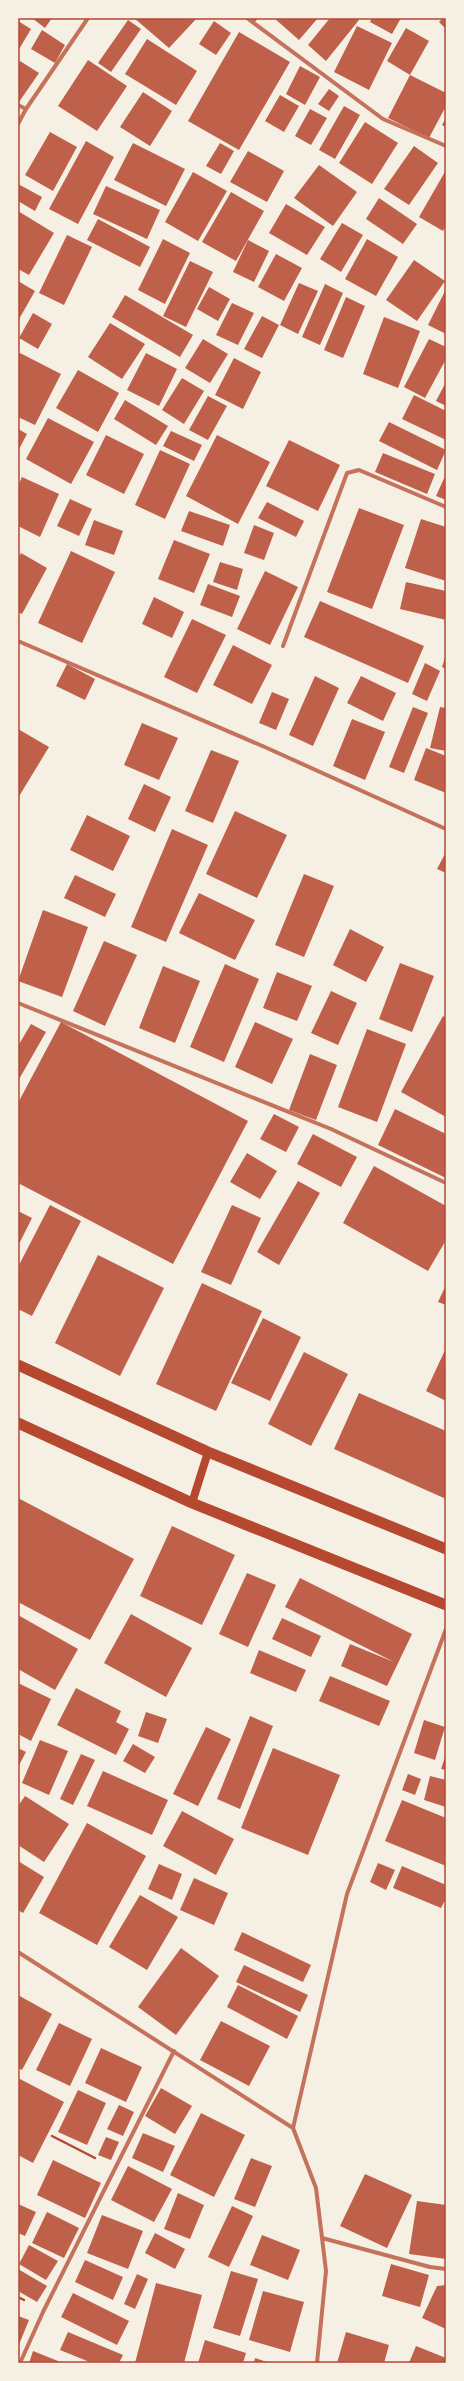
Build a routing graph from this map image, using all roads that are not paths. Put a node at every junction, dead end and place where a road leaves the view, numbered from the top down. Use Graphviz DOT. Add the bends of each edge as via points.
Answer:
graph roads {
  1 [pos="88,18"];
  2 [pos="247,18"];
  3 [pos="18,105"];
  4 [pos="26,109"];
  5 [pos="18,124"];
  6 [pos="446,146"];
  7 [pos="446,507"];
  8 [pos="18,641"];
  9 [pos="283,646"];
  10 [pos="446,829"];
  11 [pos="18,1003"];
  12 [pos="446,1183"];
  13 [pos="18,1365"];
  14 [pos="18,1423"];
  15 [pos="208,1452"];
  16 [pos="192,1503"];
  17 [pos="446,1549"];
  18 [pos="446,1605"];
  19 [pos="446,1629"];
  20 [pos="18,1952"];
  21 [pos="174,2051"];
  22 [pos="293,2128"];
  23 [pos="322,2238"];
  24 [pos="446,2269"];
  25 [pos="20,2363"];
  26 [pos="317,2363"];
  1 -- 4 [label="street"];
  2 -- 6 [label="street" via="383,119"];
  3 -- 4 [label="street"];
  4 -- 5 [label="street"];
  7 -- 9 [label="street" via="359,470 347,473"];
  8 -- 10 [label="street" via="268,748"];
  11 -- 12 [label="street" via="331,1129"];
  13 -- 15 [label="highway"];
  14 -- 16 [label="highway"];
  15 -- 16 [label="main road"];
  15 -- 17 [label="highway"];
  16 -- 18 [label="highway"];
  19 -- 22 [label="street" via="347,1894"];
  20 -- 21 [label="street"];
  21 -- 22 [label="street"];
  21 -- 25 [label="street"];
  22 -- 23 [label="street" via="316,2188"];
  23 -- 24 [label="street"];
  23 -- 26 [label="street" via="326,2271"];
}
